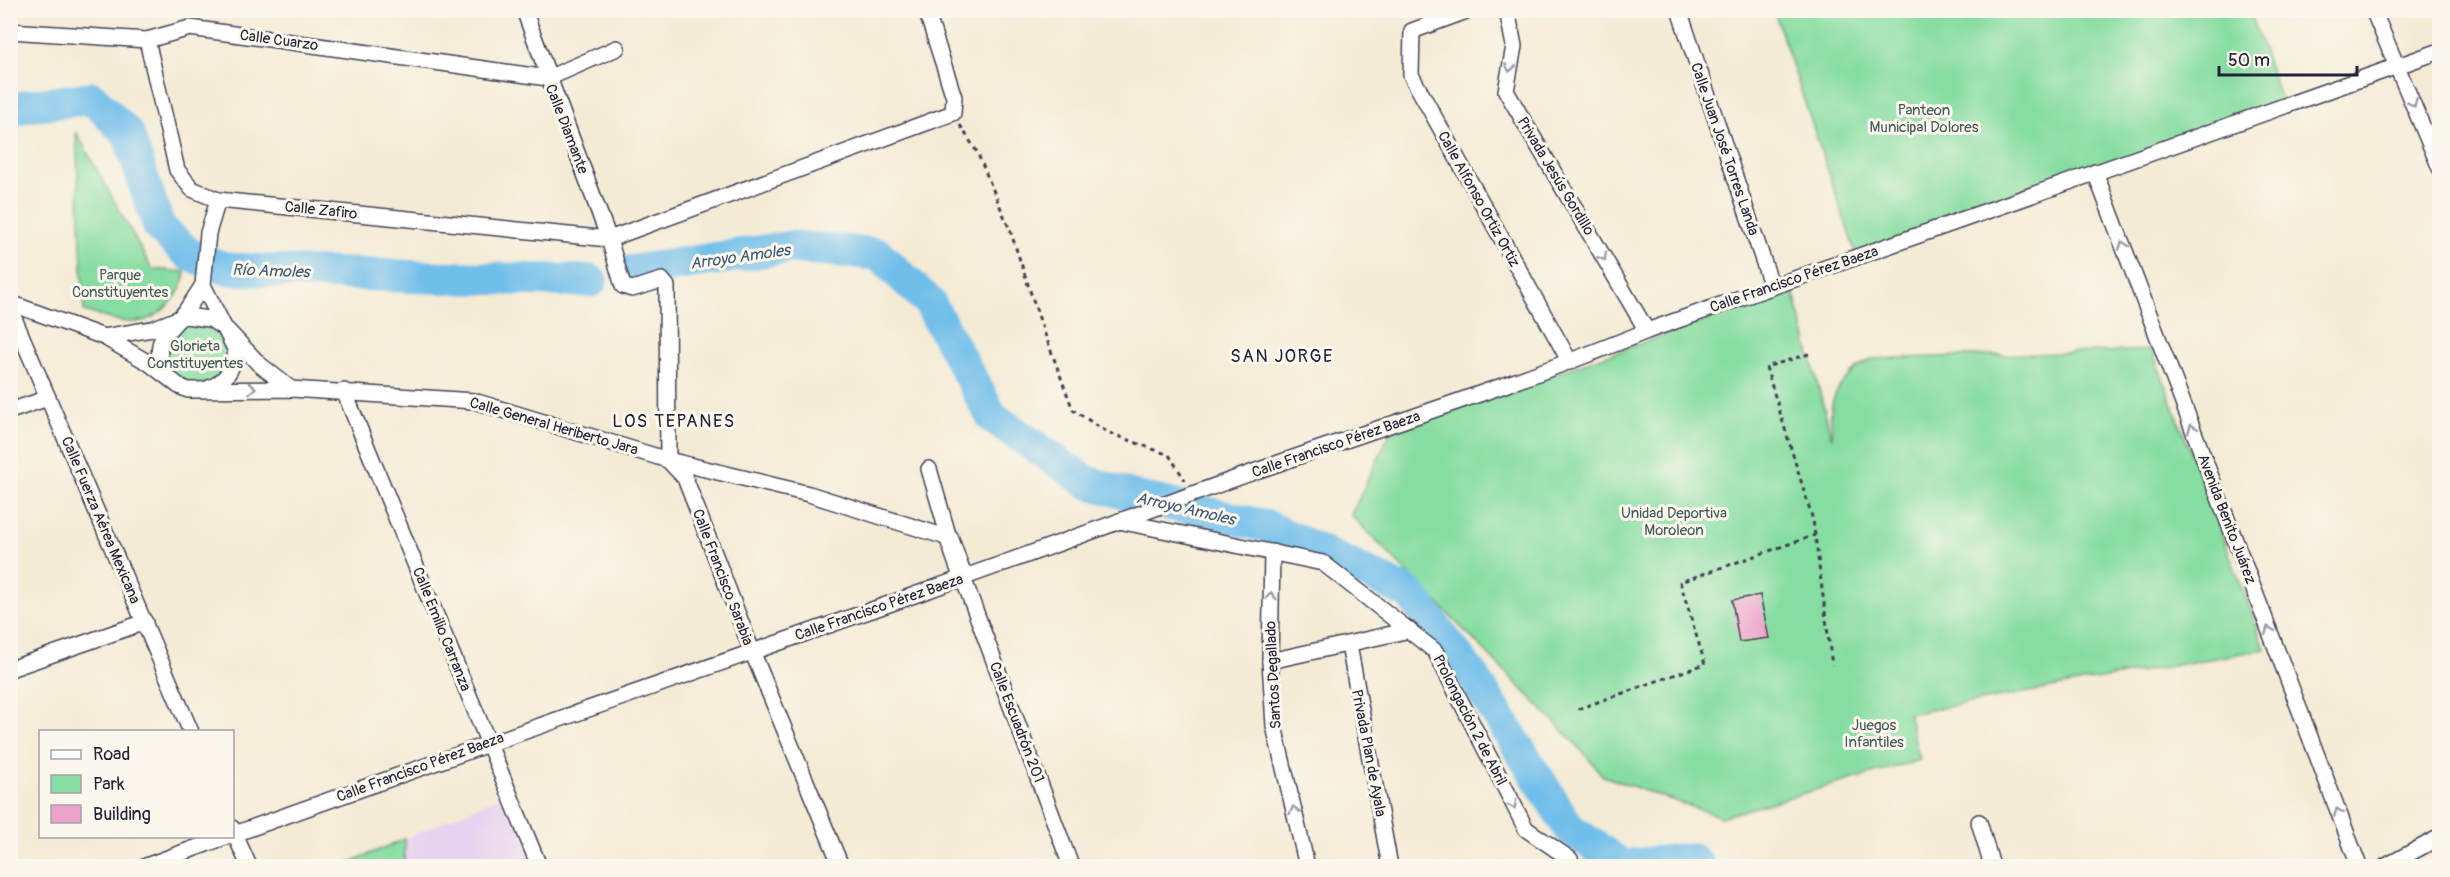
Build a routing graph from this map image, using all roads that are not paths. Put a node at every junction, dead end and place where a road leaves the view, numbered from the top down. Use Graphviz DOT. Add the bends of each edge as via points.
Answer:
graph roads {
  1 [pos="524,10"];
  2 [pos="926,10"];
  3 [pos="1469,10"];
  4 [pos="1507,10"];
  5 [pos="1679,10"];
  6 [pos="2373,10"];
  7 [pos="10,31"];
  8 [pos="147,40"];
  9 [pos="617,48"];
  10 [pos="2439,51"];
  11 [pos="2397,65"];
  12 [pos="548,78"];
  13 [pos="2439,168"];
  14 [pos="2095,172"];
  15 [pos="218,200"];
  16 [pos="610,243"];
  17 [pos="203,280"];
  18 [pos="1772,287"];
  19 [pos="10,303"];
  20 [pos="10,309"];
  21 [pos="179,318"];
  22 [pos="227,330"];
  23 [pos="1647,331"];
  24 [pos="104,337"];
  25 [pos="1570,362"];
  26 [pos="166,376"];
  27 [pos="291,388"];
  28 [pos="203,389"];
  29 [pos="344,391"];
  30 [pos="48,398"];
  31 [pos="10,411"];
  32 [pos="668,460"];
  33 [pos="929,469"];
  34 [pos="1121,520"];
  35 [pos="949,538"];
  36 [pos="1272,552"];
  37 [pos="963,578"];
  38 [pos="145,622"];
  39 [pos="1410,630"];
  40 [pos="1349,645"];
  41 [pos="752,651"];
  42 [pos="1270,661"];
  43 [pos="10,669"];
  44 [pos="191,730"];
  45 [pos="488,743"];
  46 [pos="1979,822"];
  47 [pos="234,832"];
  48 [pos="234,837"];
  49 [pos="2439,837"];
  50 [pos="219,838"];
  51 [pos="1389,861"];
  52 [pos="1572,863"];
  53 [pos="1306,866"];
  54 [pos="146,867"];
  55 [pos="249,867"];
  56 [pos="540,867"];
  57 [pos="841,867"];
  58 [pos="1071,867"];
  59 [pos="1992,867"];
  60 [pos="2359,867"];
  61 [pos="2386,867"];
  1 -- 12 [label="street, Calle Diamante"];
  2 -- 16 [label="street" via="954,97 953,113"];
  3 -- 25 [label="street, Calle Alfonso Ortiz Ortiz" via="1412,31 1411,75"];
  4 -- 23 [label="street, Privada Jesús Gordillo, one-way" via="1514,46 1506,91"];
  5 -- 18 [label="street, Calle Juan José Torres Landa"];
  6 -- 11 [label="street"];
  7 -- 8 [label="street, Calle Cuarzo"];
  8 -- 12 [label="street, Calle Cuarzo" via="190,28"];
  8 -- 15 [label="street, Calle Zafiro" via="177,170 192,189"];
  9 -- 12 [label="street"];
  10 -- 11 [label="street, Calle Francisco Pérez Baeza"];
  11 -- 13 [label="street, one-way"];
  11 -- 14 [label="street, Calle Francisco Pérez Baeza"];
  12 -- 16 [label="street, Calle Diamante"];
  14 -- 18 [label="street, Calle Francisco Pérez Baeza"];
  60 -- 14 [label="street, Avenida Benito Juárez, one-way"];
  15 -- 16 [label="street, Calle Zafiro"];
  15 -- 17 [label="street" via="208,233"];
  16 -- 32 [label="street, Calle Diamante" via="623,286 633,289 662,280 667,286"];
  17 -- 21 [label="street"];
  17 -- 22 [label="street" via="211,306"];
  18 -- 23 [label="street, Calle Francisco Pérez Baeza"];
  19 -- 24 [label="street, Calle General Heriberto Jara"];
  20 -- 30 [label="street, Calle Fuerza Aérea Mexicana"];
  21 -- 22 [label="street, Calle General Heriberto Jara" via="210,319"];
  21 -- 24 [label="street, Calle General Heriberto Jara" via="152,329"];
  21 -- 26 [label="street" via="164,333 159,345"];
  22 -- 27 [label="street, Calle General Heriberto Jara" via="259,364"];
  22 -- 28 [label="street" via="236,351 230,371 223,381"];
  23 -- 25 [label="street, Calle Francisco Pérez Baeza"];
  24 -- 26 [label="street, Calle General Heriberto Jara"];
  25 -- 34 [label="street, Calle Francisco Pérez Baeza"];
  26 -- 28 [label="street, Calle General Heriberto Jara" via="188,390"];
  28 -- 27 [label="street, Calle General Heriberto Jara, one-way"];
  27 -- 29 [label="street, Calle General Heriberto Jara"];
  29 -- 32 [label="street, Calle General Heriberto Jara" via="474,400"];
  29 -- 45 [label="street, Calle Emilio Carranza"];
  30 -- 31 [label="street"];
  30 -- 38 [label="street, Calle Fuerza Aérea Mexicana"];
  32 -- 35 [label="street, Calle General Heriberto Jara" via="809,494"];
  32 -- 41 [label="street, Calle Francisco Sarabia" via="685,478"];
  33 -- 35 [label="street"];
  34 -- 36 [label="street, Prolongación 2 de Abril"];
  34 -- 37 [label="street, Calle Francisco Pérez Baeza"];
  35 -- 37 [label="street"];
  36 -- 39 [label="street, Prolongación 2 de Abril" via="1323,563"];
  42 -- 36 [label="street, Santos Degallado, one-way"];
  37 -- 41 [label="street, Calle Francisco Pérez Baeza"];
  37 -- 58 [label="street, Calle Escuadrón 201"];
  38 -- 43 [label="street"];
  38 -- 44 [label="street, Calle Fuerza Aérea Mexicana"];
  39 -- 40 [label="street"];
  39 -- 52 [label="street, Prolongación 2 de Abril, one-way" via="1435,651 1526,829"];
  40 -- 42 [label="street"];
  40 -- 51 [label="street, Privada Plan de Ayala"];
  41 -- 45 [label="street, Calle Francisco Pérez Baeza"];
  41 -- 57 [label="street, Calle Francisco Sarabia"];
  53 -- 42 [label="street, Santos Degallado, one-way" via="1274,726"];
  45 -- 47 [label="street, Calle Francisco Pérez Baeza"];
  45 -- 56 [label="street, Calle Emilio Carranza"];
  46 -- 59 [label="street"];
  48 -- 55 [label="street"];
  49 -- 61 [label="street"];
  50 -- 54 [label="street, Calle Francisco Pérez Baeza"];
}
